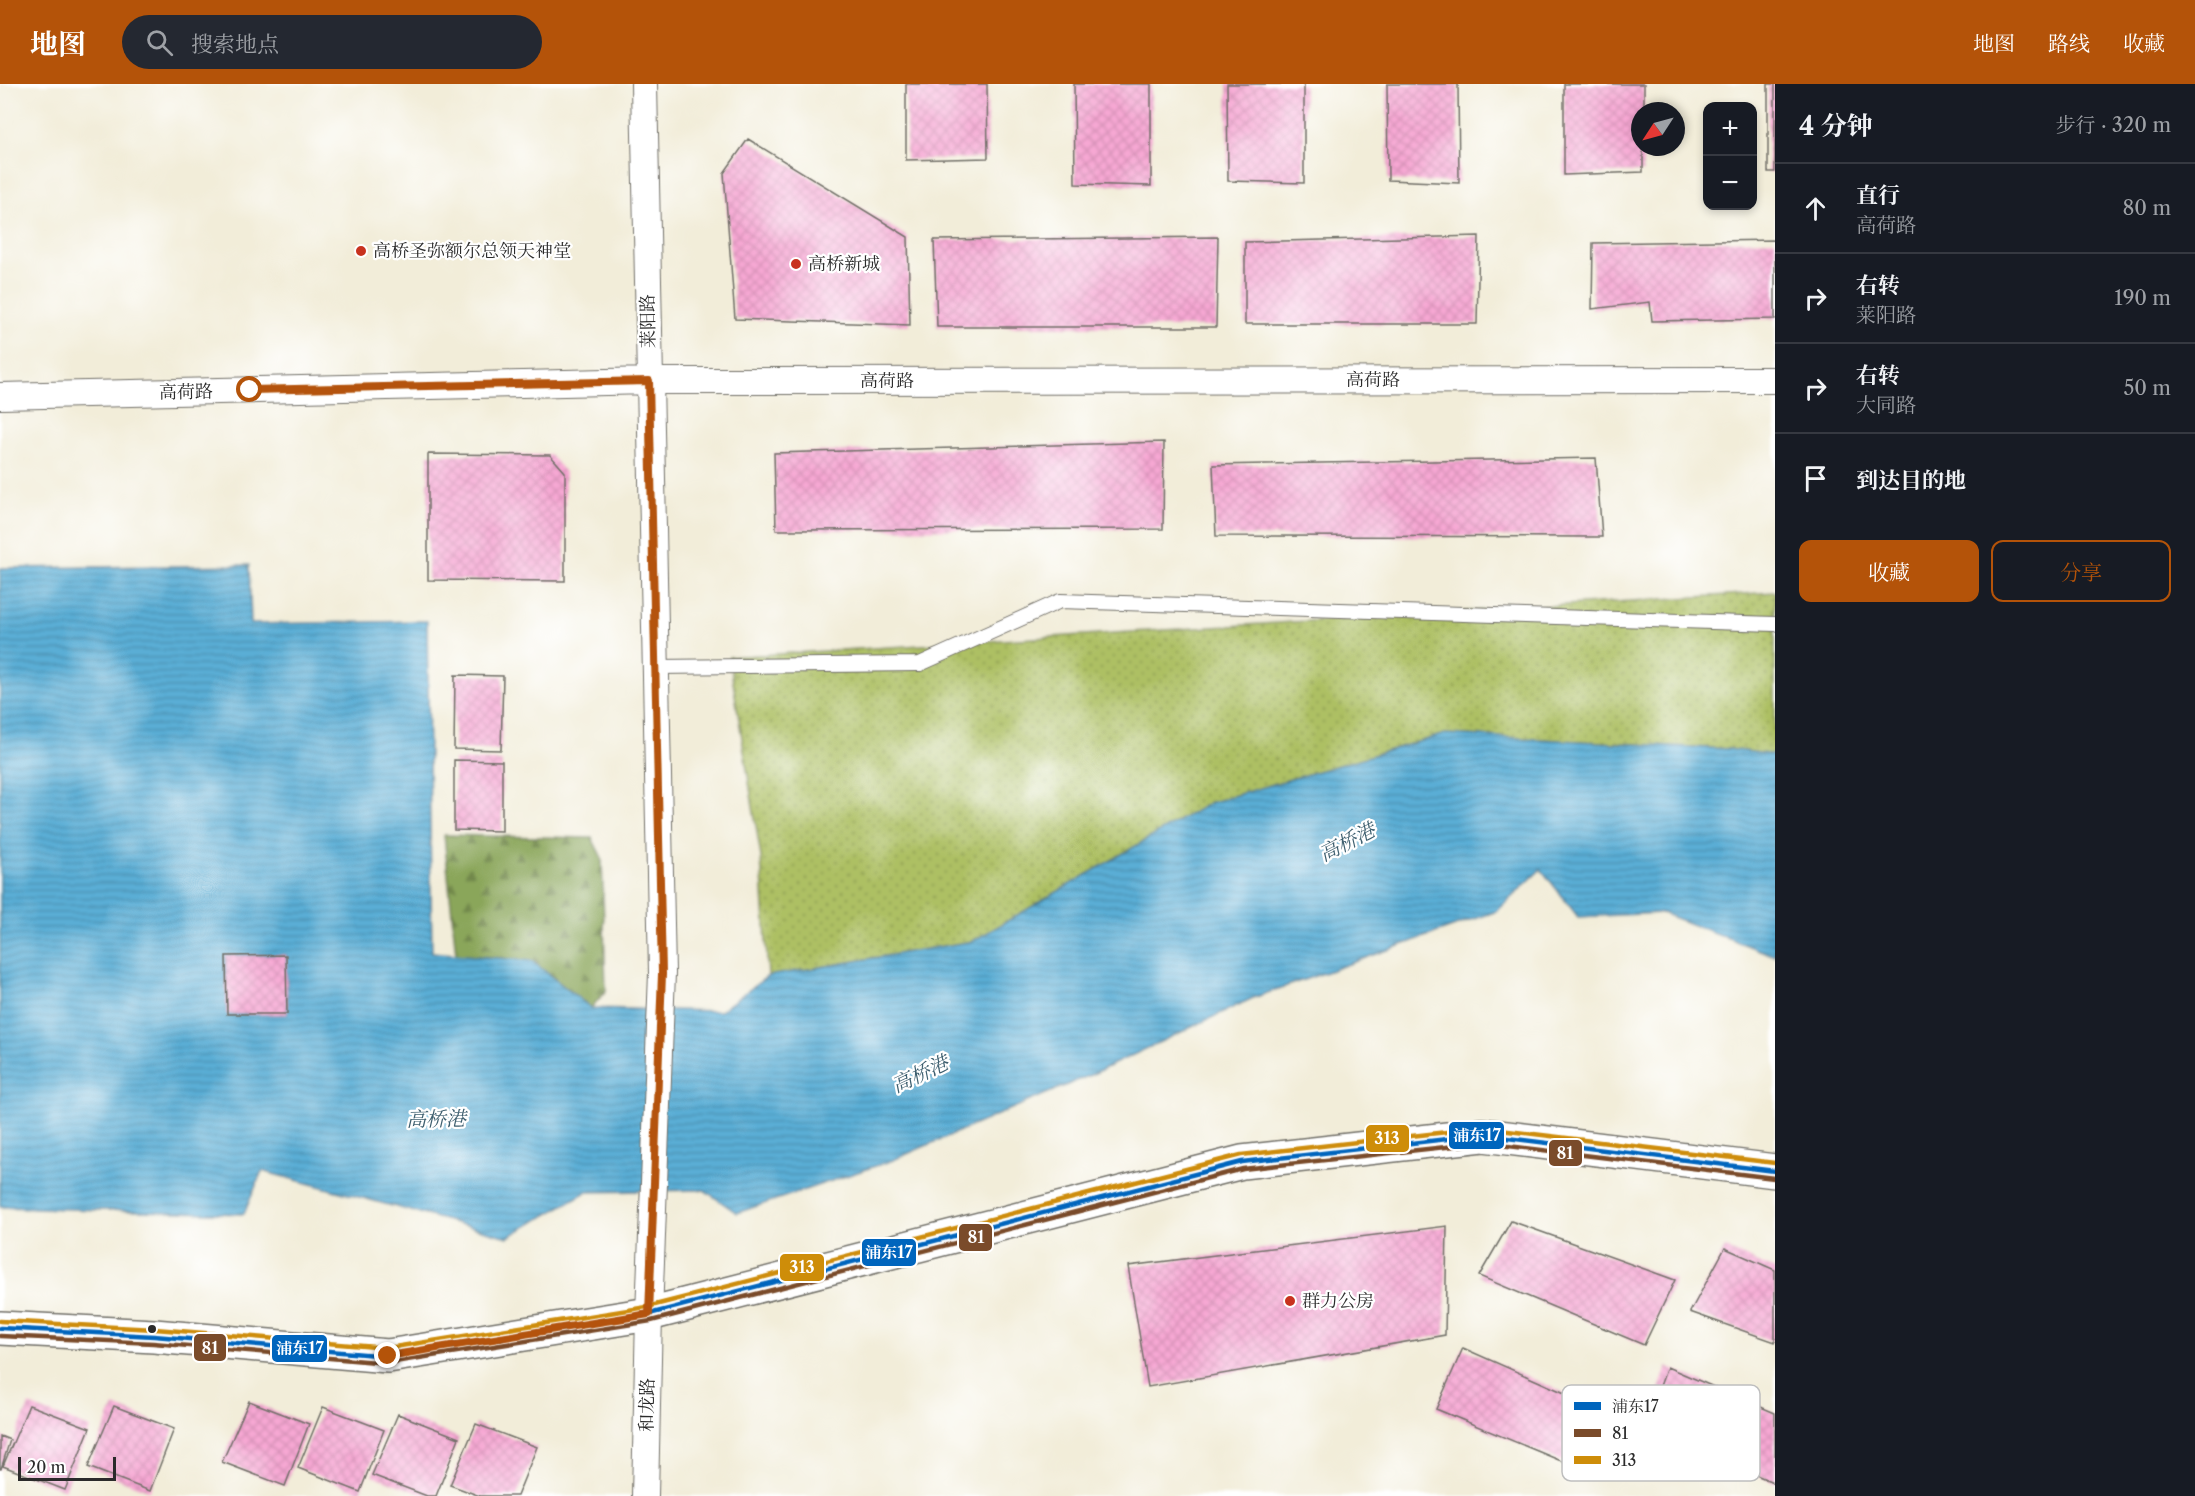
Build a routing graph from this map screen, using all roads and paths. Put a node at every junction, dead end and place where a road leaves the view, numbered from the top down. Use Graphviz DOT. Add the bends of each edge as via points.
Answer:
graph roads {
  1 [pos="644,84"];
  2 [pos="1775,380"];
  3 [pos="649,381"];
  4 [pos="0,396"];
  5 [pos="1775,624"];
  6 [pos="655,667"];
  7 [pos="1775,1171"];
  8 [pos="649,1314"];
  9 [pos="0,1328"];
  10 [pos="645,1496"];
  1 -- 3 [label="street, 莱阳路"];
  2 -- 3 [label="street, 高荷路"];
  3 -- 4 [label="street, 高荷路"];
  3 -- 6 [label="street, 莱阳路"];
  5 -- 6 [label="lane" via="1060,601 920,664"];
  6 -- 8 [label="street, 莱阳路" via="662,974"];
  7 -- 8 [label="street" via="1484,1135 1242,1162"];
  8 -- 9 [label="street" via="388,1356 154,1336"];
  8 -- 10 [label="street, 和龙路"];
}
